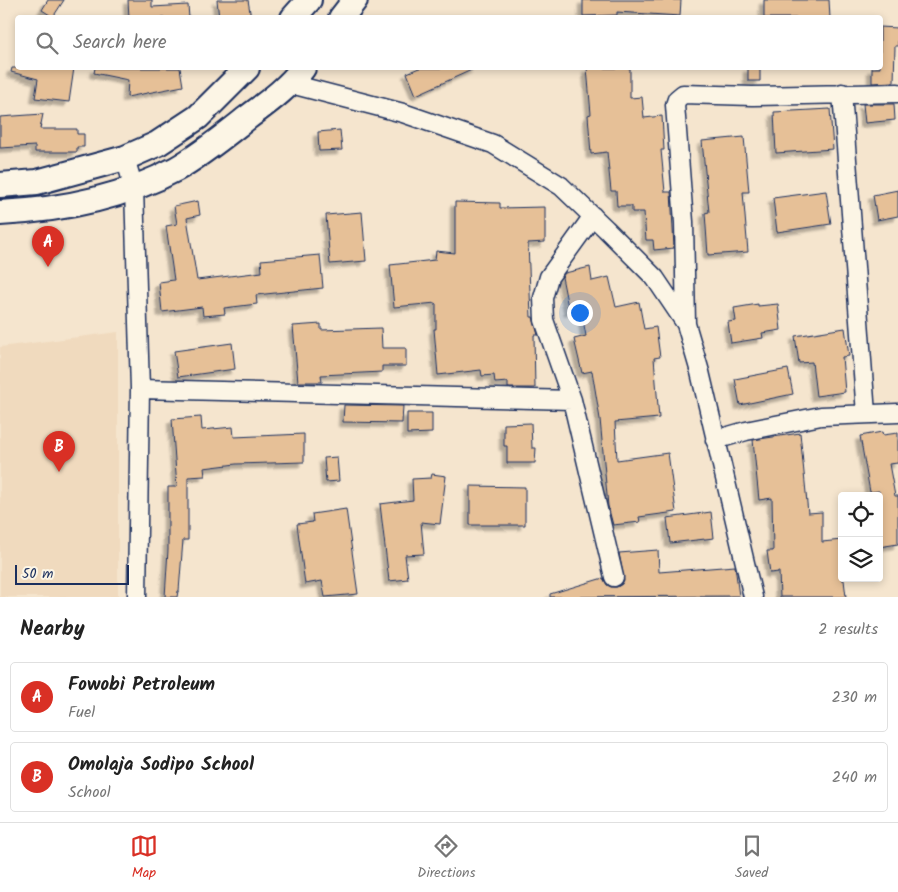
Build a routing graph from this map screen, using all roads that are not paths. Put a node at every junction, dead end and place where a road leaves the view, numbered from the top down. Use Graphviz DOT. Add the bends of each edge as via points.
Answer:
graph roads {
  1 [pos="309,0"];
  2 [pos="355,0"];
  3 [pos="296,15"];
  4 [pos="343,15"];
  5 [pos="245,70"];
  6 [pos="297,76"];
  7 [pos="842,93"];
  8 [pos="898,94"];
  9 [pos="125,158"];
  10 [pos="0,185"];
  11 [pos="134,188"];
  12 [pos="0,213"];
  13 [pos="593,216"];
  14 [pos="686,324"];
  15 [pos="140,390"];
  16 [pos="572,400"];
  17 [pos="898,413"];
  18 [pos="866,414"];
  19 [pos="715,440"];
  20 [pos="614,578"];
  21 [pos="137,597"];
  22 [pos="753,597"];
  1 -- 3 [label="main road"];
  2 -- 4 [label="main road"];
  5 -- 9 [label="main road" via="198,117 157,144"];
  6 -- 11 [label="main road" via="218,142 176,169"];
  6 -- 13 [label="street" via="493,144 561,186"];
  7 -- 8 [label="street"];
  7 -- 14 [label="street" via="683,94 677,99"];
  7 -- 18 [label="street"];
  9 -- 10 [label="main road" via="37,182"];
  9 -- 11 [label="street"];
  11 -- 12 [label="main road" via="104,198 36,211"];
  11 -- 15 [label="street"];
  13 -- 14 [label="street" via="655,278"];
  13 -- 16 [label="street" via="550,277 543,298 544,320"];
  14 -- 19 [label="street"];
  15 -- 16 [label="street"];
  15 -- 21 [label="street"];
  16 -- 20 [label="street"];
  17 -- 18 [label="street"];
  18 -- 19 [label="street" via="821,416"];
  19 -- 22 [label="street"];
}
